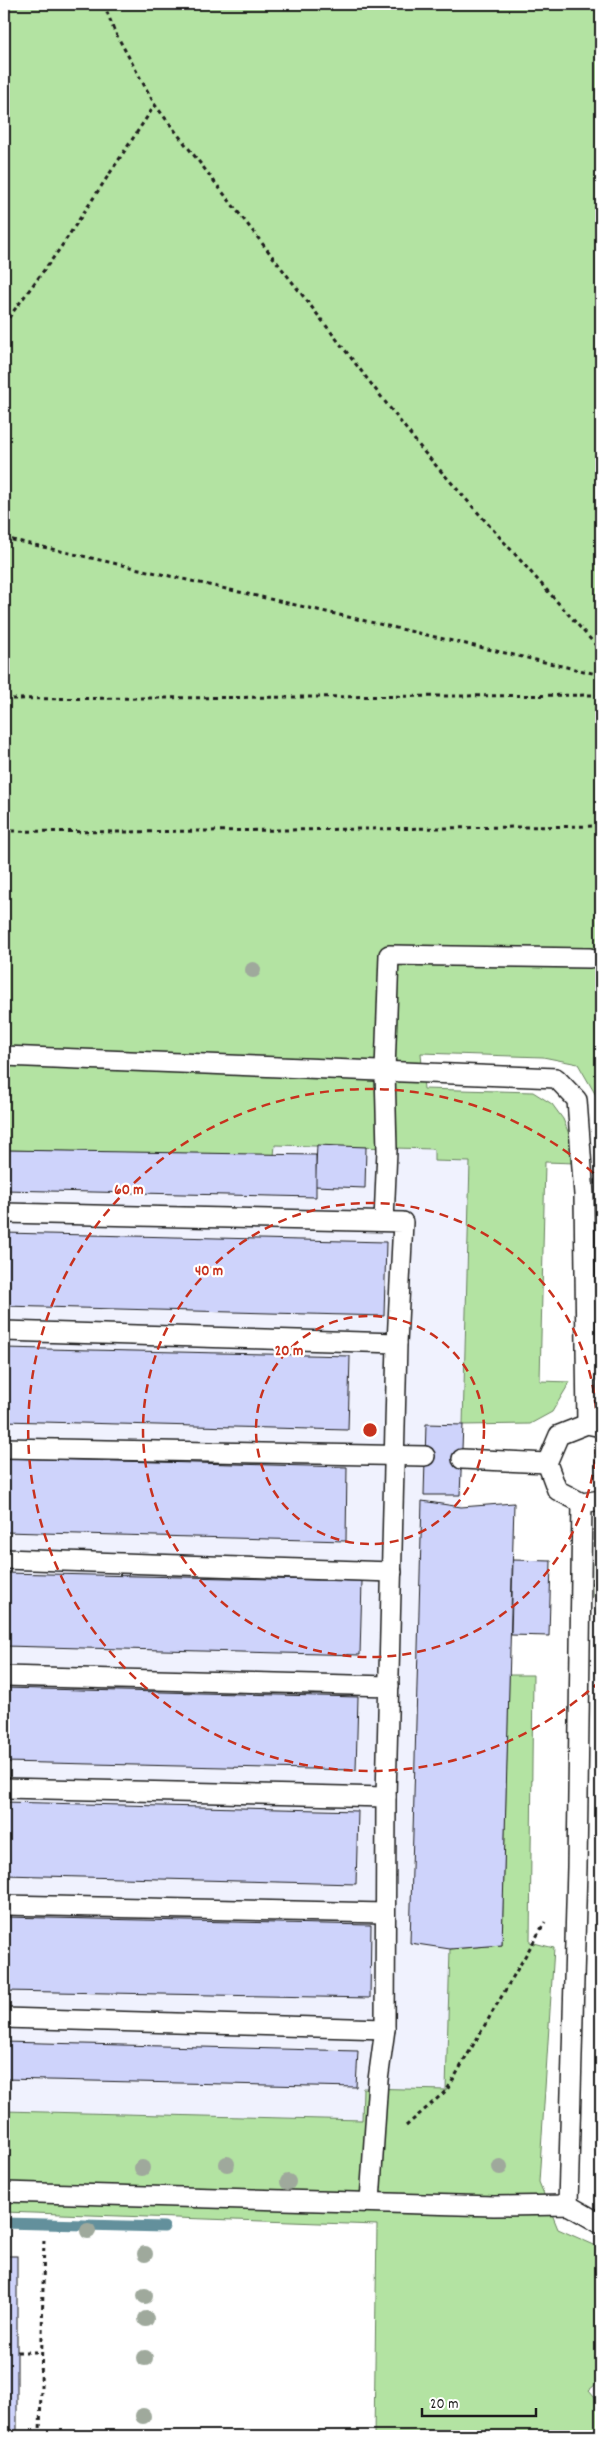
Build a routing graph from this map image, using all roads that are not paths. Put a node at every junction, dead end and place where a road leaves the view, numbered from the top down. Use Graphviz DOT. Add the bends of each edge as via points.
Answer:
graph roads {
  1 [pos="590,958"];
  2 [pos="4,1056"];
  3 [pos="385,1071"];
  4 [pos="4,1213"];
  5 [pos="384,1221"];
  6 [pos="4,1331"];
  7 [pos="397,1343"];
  8 [pos="594,1426"];
  9 [pos="4,1448"];
  10 [pos="396,1456"];
  11 [pos="425,1456"];
  12 [pos="462,1459"];
  13 [pos="547,1463"];
  14 [pos="601,1500"];
  15 [pos="582,1503"];
  16 [pos="4,1559"];
  17 [pos="392,1572"];
  18 [pos="4,1676"];
  19 [pos="389,1686"];
  20 [pos="4,1788"];
  21 [pos="386,1797"];
  22 [pos="4,1905"];
  23 [pos="385,1913"];
  24 [pos="4,2018"];
  25 [pos="385,2029"];
  26 [pos="4,2192"];
  27 [pos="370,2201"];
  28 [pos="568,2205"];
  29 [pos="601,2224"];
  1 -- 3 [label="lane" via="389,956"];
  2 -- 3 [label="lane"];
  3 -- 5 [label="lane" via="387,1150"];
  3 -- 8 [label="lane" via="556,1078 577,1100"];
  4 -- 5 [label="lane"];
  5 -- 7 [label="lane" via="403,1222"];
  6 -- 7 [label="lane"];
  7 -- 10 [label="lane"];
  8 -- 13 [label="lane" via="559,1435"];
  9 -- 10 [label="lane"];
  10 -- 11 [label="lane"];
  10 -- 17 [label="lane"];
  12 -- 13 [label="lane"];
  13 -- 15 [label="lane" via="557,1490"];
  14 -- 15 [label="lane"];
  15 -- 28 [label="lane"];
  16 -- 17 [label="lane"];
  17 -- 19 [label="lane"];
  18 -- 19 [label="lane"];
  19 -- 21 [label="lane"];
  20 -- 21 [label="lane"];
  21 -- 23 [label="lane"];
  22 -- 23 [label="lane"];
  23 -- 25 [label="lane"];
  24 -- 25 [label="lane"];
  25 -- 27 [label="lane"];
  26 -- 27 [label="lane"];
  27 -- 28 [label="lane"];
  28 -- 29 [label="lane"];
}
